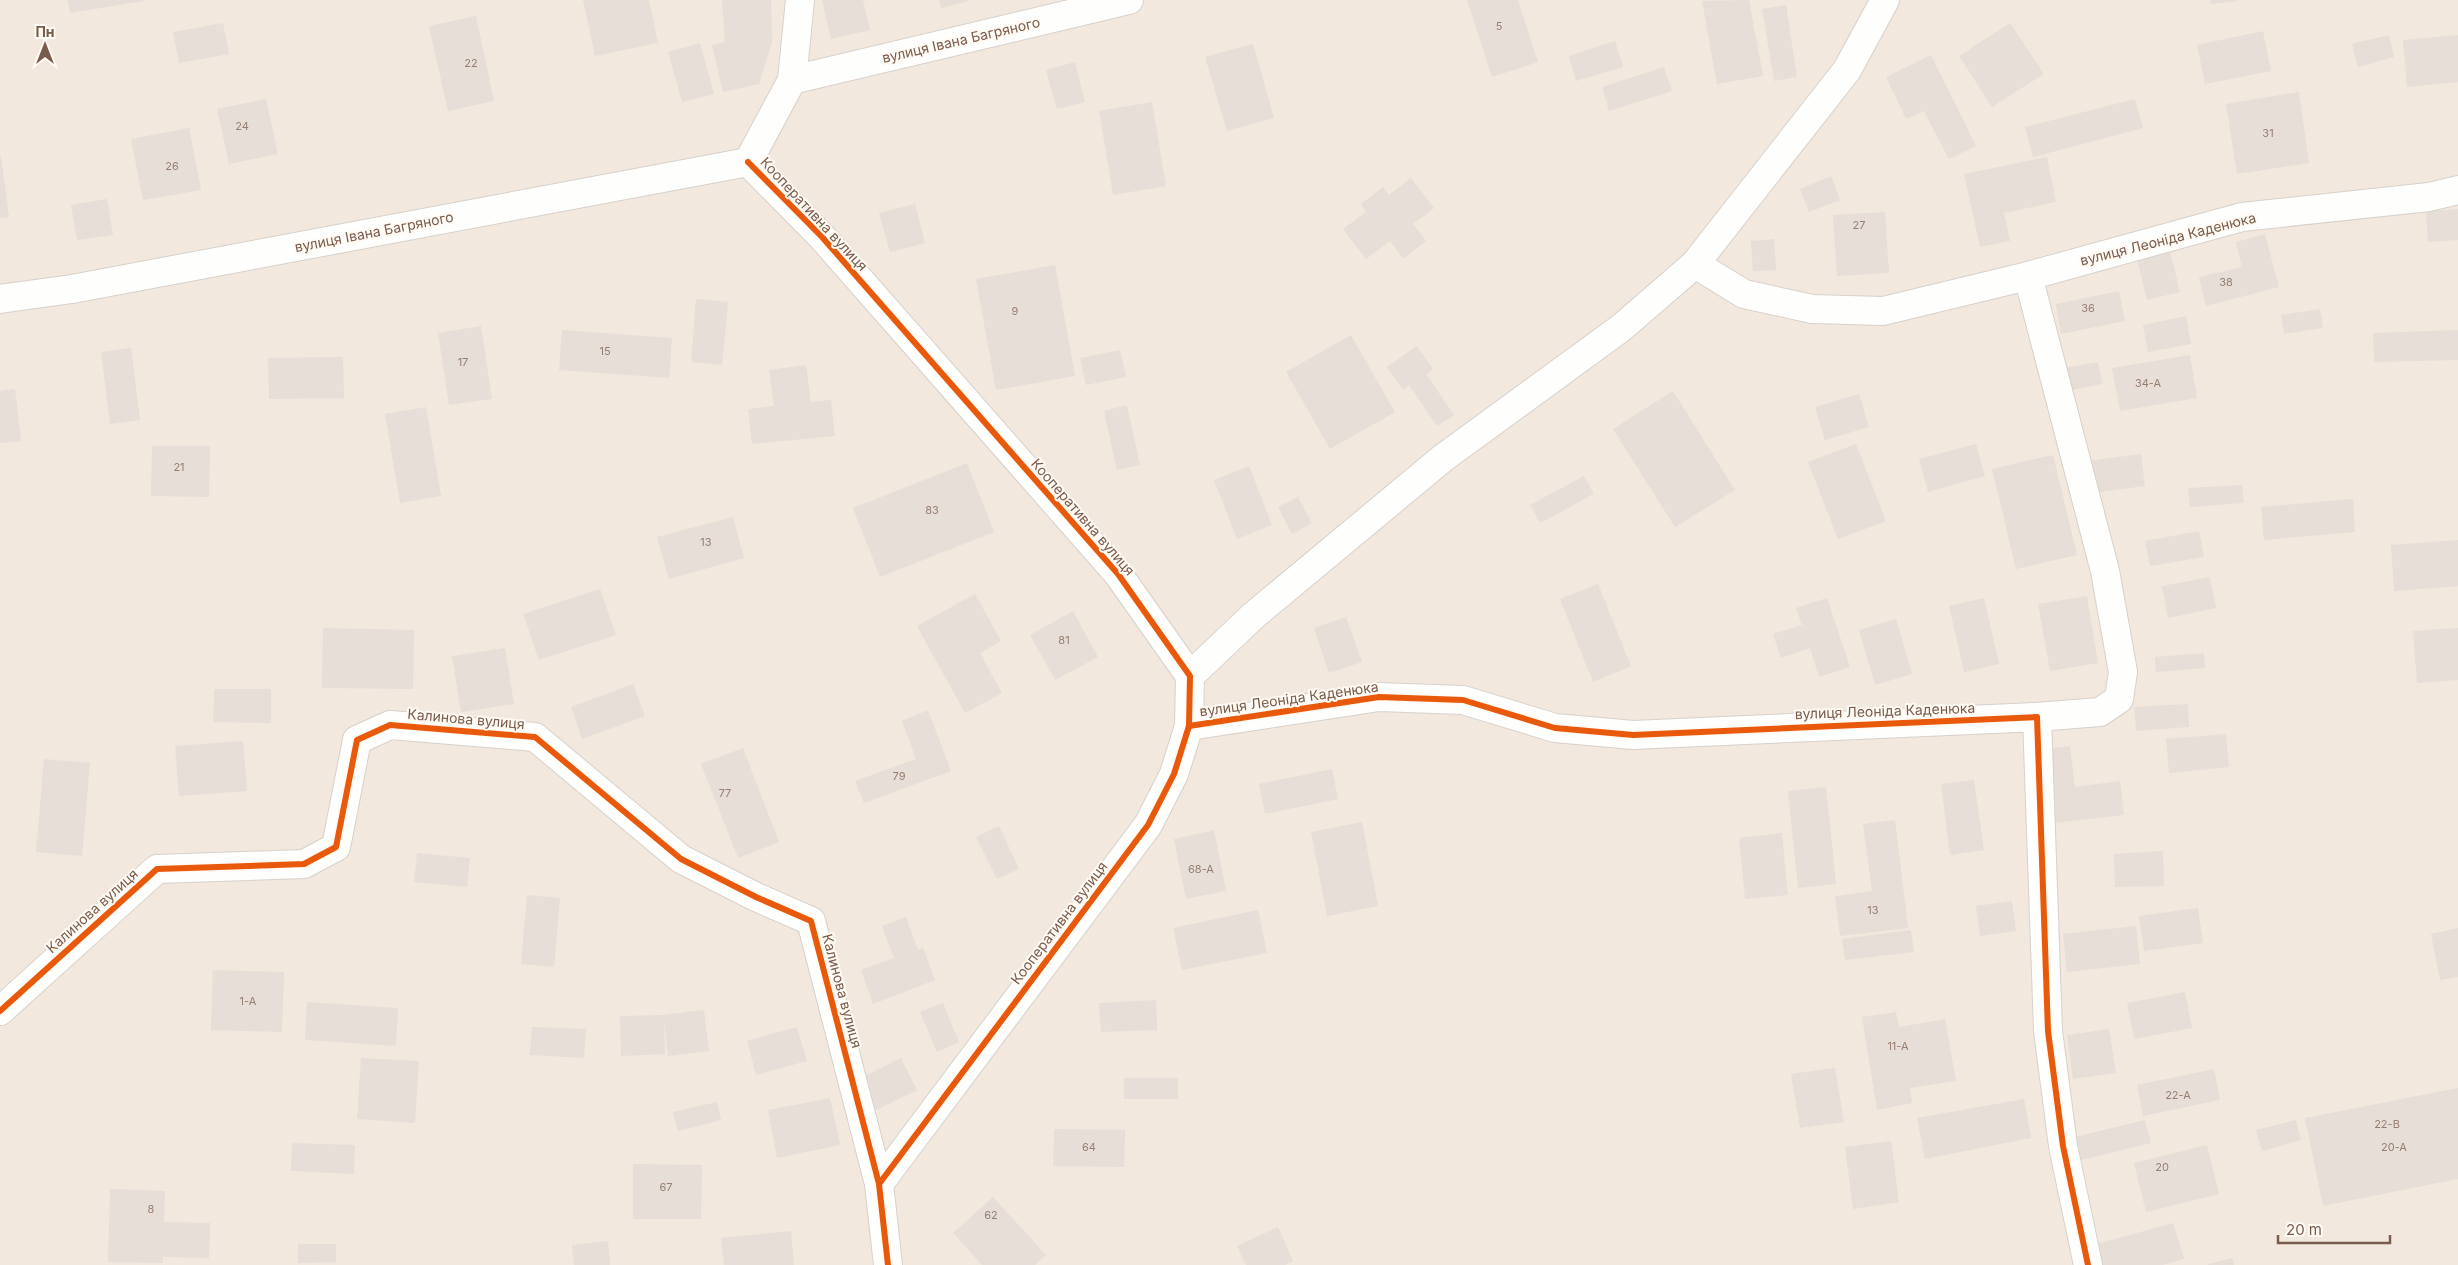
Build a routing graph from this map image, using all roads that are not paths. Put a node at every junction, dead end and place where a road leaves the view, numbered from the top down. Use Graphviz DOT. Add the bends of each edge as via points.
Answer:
graph roads {
  1 [pos="800,0"];
  2 [pos="1129,0"];
  3 [pos="1885,0"];
  4 [pos="792,80"];
  5 [pos="748,162"];
  6 [pos="2458,190"];
  7 [pos="1696,264"];
  8 [pos="2028,276"];
  9 [pos="0,299"];
  10 [pos="1190,676"];
  11 [pos="2037,717"];
  12 [pos="1189,726"];
  13 [pos="0,1011"];
  14 [pos="880,1184"];
  15 [pos="888,1265"];
  16 [pos="2088,1265"];
  1 -- 4 [label="street, Кооперативна вулиця"];
  2 -- 4 [label="street, вулиця Івана Багряного"];
  3 -- 7 [label="street" via="1847,70"];
  4 -- 5 [label="street, Кооперативна вулиця"];
  5 -- 9 [label="street, вулиця Івана Багряного" via="82,287"];
  5 -- 10 [label="street, Кооперативна вулиця" via="822,237 1118,574"];
  6 -- 8 [label="street, вулиця Леоніда Каденюка" via="2242,217"];
  7 -- 8 [label="street, вулиця Леоніда Каденюка" via="1744,294 1812,309 1883,311"];
  7 -- 10 [label="street" via="1621,328 1443,458 1253,616"];
  8 -- 11 [label="street, вулиця Леоніда Каденюка" via="2105,571 2123,672 2119,698 2100,712"];
  10 -- 12 [label="street, Кооперативна вулиця"];
  11 -- 12 [label="street, вулиця Леоніда Каденюка" via="1633,735 1555,728 1463,700 1379,697"];
  11 -- 16 [label="street" via="2048,1030 2062,1146"];
  12 -- 14 [label="street, Кооперативна вулиця" via="1174,774 1148,825"];
  13 -- 14 [label="street, Калинова вулиця" via="157,869 304,864 336,847 356,740 390,725 535,738 681,859 756,898 811,921"];
  14 -- 15 [label="street"];
}
